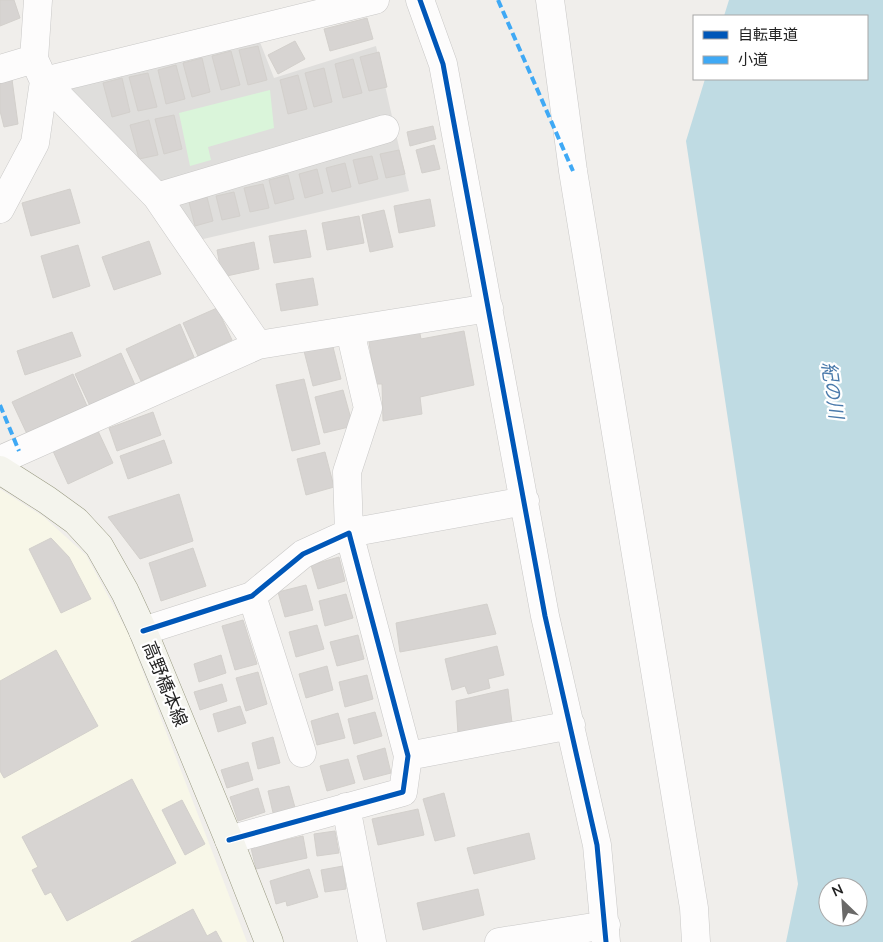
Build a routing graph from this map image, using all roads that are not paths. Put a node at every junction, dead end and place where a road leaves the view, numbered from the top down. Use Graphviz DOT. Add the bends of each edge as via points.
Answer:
graph roads {
  1 [pos="38,0"];
  2 [pos="375,0"];
  3 [pos="420,0"];
  4 [pos="552,4"];
  5 [pos="0,69"];
  6 [pos="39,70"];
  7 [pos="385,129"];
  8 [pos="157,197"];
  9 [pos="0,209"];
  10 [pos="489,308"];
  11 [pos="350,331"];
  12 [pos="258,345"];
  13 [pos="0,460"];
  14 [pos="0,470"];
  15 [pos="525,501"];
  16 [pos="349,533"];
  17 [pos="252,596"];
  18 [pos="143,631"];
  19 [pos="570,725"];
  20 [pos="302,753"];
  21 [pos="408,756"];
  22 [pos="346,807"];
  23 [pos="230,840"];
  24 [pos="606,934"];
  25 [pos="269,942"];
  26 [pos="372,942"];
  27 [pos="499,942"];
  28 [pos="696,942"];
  1 -- 6 [label="street"];
  2 -- 6 [label="street"];
  3 -- 10 [label="street" via="443,64"];
  4 -- 28 [label="street" via="573,171 694,908"];
  5 -- 6 [label="street"];
  6 -- 8 [label="street"];
  6 -- 9 [label="street" via="35,144"];
  7 -- 8 [label="street"];
  8 -- 12 [label="street"];
  10 -- 11 [label="street"];
  10 -- 15 [label="street"];
  11 -- 12 [label="street"];
  11 -- 16 [label="street" via="368,408 347,472"];
  12 -- 13 [label="street"];
  14 -- 18 [label="main road, 高野橋本線" via="76,521 99,546"];
  15 -- 16 [label="street"];
  15 -- 19 [label="street" via="545,616"];
  16 -- 17 [label="street" via="303,554"];
  16 -- 21 [label="street"];
  17 -- 18 [label="street"];
  17 -- 20 [label="street"];
  18 -- 23 [label="main road, 高野橋本線"];
  19 -- 21 [label="street"];
  19 -- 24 [label="street" via="597,845"];
  21 -- 22 [label="street" via="403,792"];
  22 -- 23 [label="street"];
  22 -- 26 [label="street"];
  23 -- 25 [label="main road, 高野橋本線"];
  24 -- 27 [label="street"];
}
